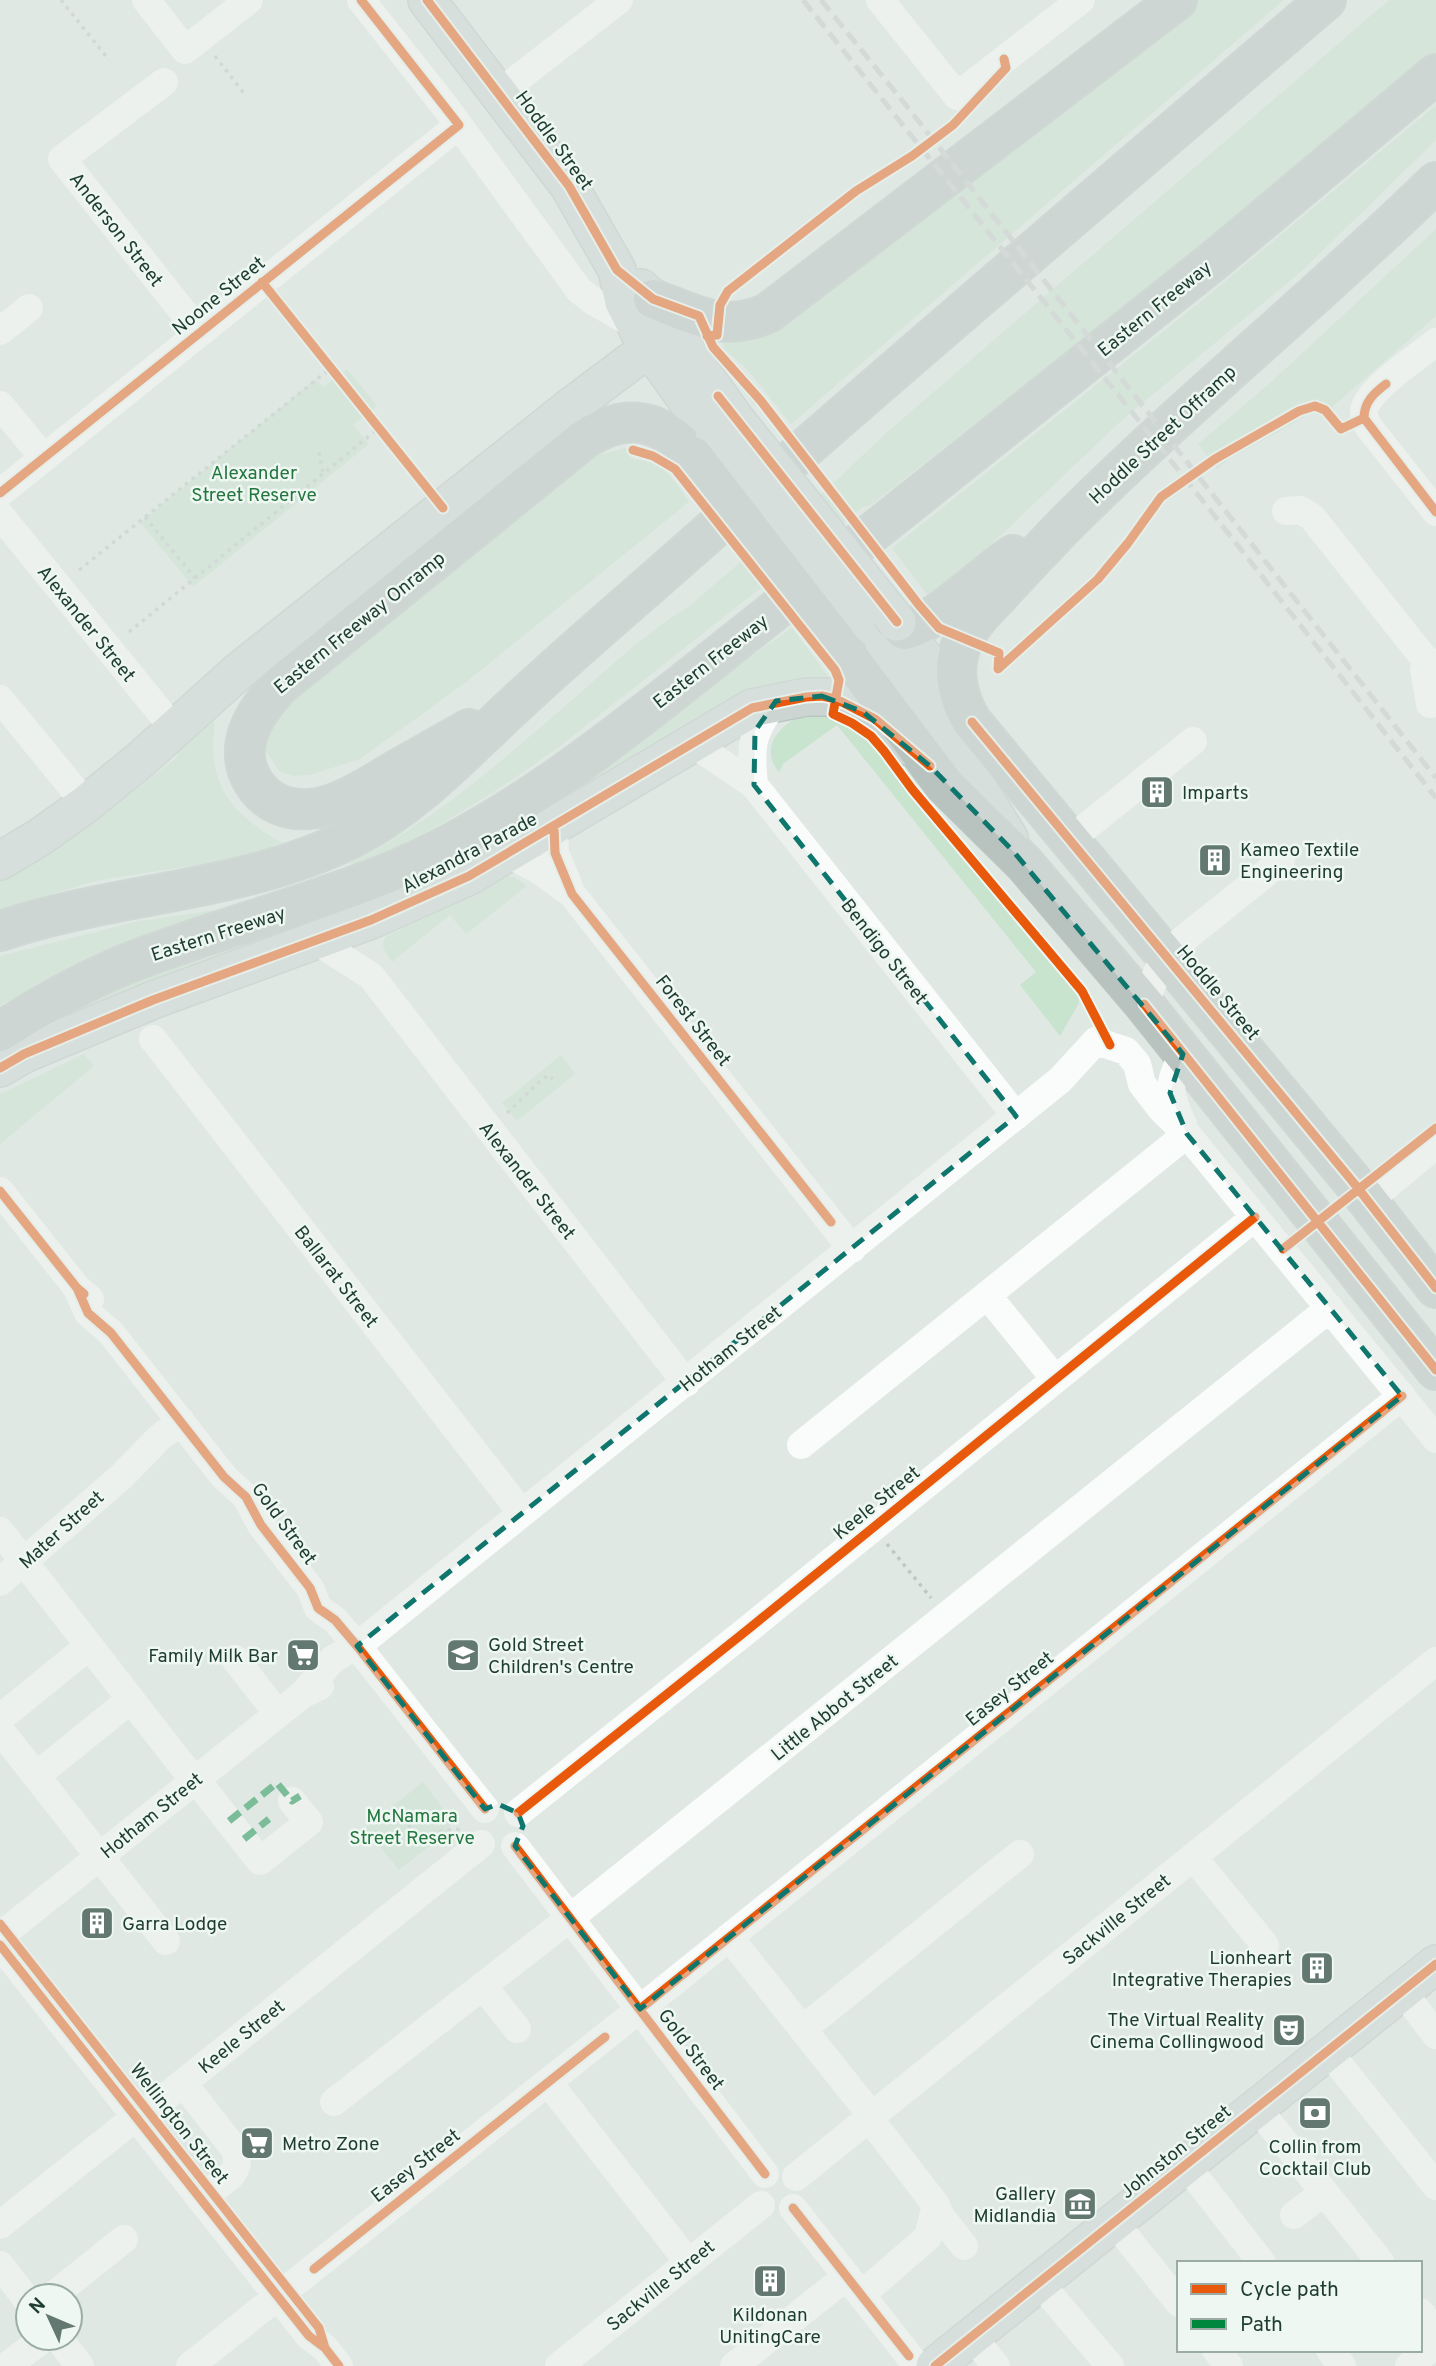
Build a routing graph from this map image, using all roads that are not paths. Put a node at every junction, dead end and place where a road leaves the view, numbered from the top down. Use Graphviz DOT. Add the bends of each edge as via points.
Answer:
graph roads {
  1 [pos="146,0"];
  2 [pos="249,0"];
  3 [pos="361,0"];
  4 [pos="427,0"];
  5 [pos="880,0"];
  6 [pos="1082,0"];
  7 [pos="1177,0"];
  8 [pos="1326,0"];
  9 [pos="615,1"];
  10 [pos="1436,74"];
  11 [pos="164,82"];
  12 [pos="499,93"];
  13 [pos="459,125"];
  14 [pos="1436,182"];
  15 [pos="29,308"];
  16 [pos="646,325"];
  17 [pos="0,331"];
  18 [pos="199,332"];
  19 [pos="1436,342"];
  20 [pos="689,355"];
  21 [pos="0,405"];
  22 [pos="634,422"];
  23 [pos="714,438"];
  24 [pos="44,458"];
  25 [pos="0,493"];
  26 [pos="1081,509"];
  27 [pos="1286,512"];
  28 [pos="1436,512"];
  29 [pos="0,515"];
  30 [pos="877,635"];
  31 [pos="1432,664"];
  32 [pos="0,699"];
  33 [pos="776,701"];
  34 [pos="517,702"];
  35 [pos="1430,704"];
  36 [pos="972,722"];
  37 [pos="174,729"];
  38 [pos="1193,741"];
  39 [pos="692,743"];
  40 [pos="930,766"];
  41 [pos="754,785"];
  42 [pos="86,804"];
  43 [pos="554,827"];
  44 [pos="1071,839"];
  45 [pos="509,854"];
  46 [pos="1281,860"];
  47 [pos="0,861"];
  48 [pos="1024,863"];
  49 [pos="572,894"];
  50 [pos="371,920"];
  51 [pos="0,931"];
  52 [pos="316,941"];
  53 [pos="1165,954"];
  54 [pos="371,976"];
  55 [pos="1143,1004"];
  56 [pos="0,1032"];
  57 [pos="153,1039"];
  58 [pos="1183,1054"];
  59 [pos="0,1068"];
  60 [pos="1016,1116"];
  61 [pos="1187,1134"];
  62 [pos="1315,1136"];
  63 [pos="1436,1145"];
  64 [pos="1287,1182"];
  65 [pos="1,1191"];
  66 [pos="1368,1201"];
  67 [pos="1255,1217"];
  68 [pos="1328,1233"];
  69 [pos="852,1249"];
  70 [pos="1436,1287"];
  71 [pos="988,1295"];
  72 [pos="1329,1308"];
  73 [pos="1436,1370"];
  74 [pos="1055,1379"];
  75 [pos="686,1383"];
  76 [pos="1402,1396"];
  77 [pos="186,1427"];
  78 [pos="1436,1439"];
  79 [pos="801,1445"];
  80 [pos="522,1512"];
  81 [pos="0,1531"];
  82 [pos="24,1562"];
  83 [pos="0,1582"];
  84 [pos="89,1646"];
  85 [pos="357,1646"];
  86 [pos="235,1659"];
  87 [pos="1436,1661"];
  88 [pos="130,1700"];
  89 [pos="278,1714"];
  90 [pos="0,1718"];
  91 [pos="0,1730"];
  92 [pos="36,1776"];
  93 [pos="195,1780"];
  94 [pos="292,1801"];
  95 [pos="485,1809"];
  96 [pos="518,1813"];
  97 [pos="471,1837"];
  98 [pos="515,1846"];
  99 [pos="1020,1854"];
  100 [pos="98,1857"];
  101 [pos="1193,1857"];
  102 [pos="570,1918"];
  103 [pos="2,1934"];
  104 [pos="729,1937"];
  105 [pos="166,1941"];
  106 [pos="1265,1945"];
  107 [pos="1436,1964"];
  108 [pos="483,1986"];
  109 [pos="1402,1991"];
  110 [pos="640,2009"];
  111 [pos="517,2029"];
  112 [pos="803,2029"];
  113 [pos="1436,2035"];
  114 [pos="1328,2051"];
  115 [pos="548,2082"];
  116 [pos="183,2083"];
  117 [pos="334,2102"];
  118 [pos="1257,2108"];
  119 [pos="142,2114"];
  120 [pos="870,2117"];
  121 [pos="1186,2165"];
  122 [pos="765,2174"];
  123 [pos="796,2177"];
  124 [pos="1436,2186"];
  125 [pos="211,2191"];
  126 [pos="1324,2192"];
  127 [pos="761,2205"];
  128 [pos="936,2205"];
  129 [pos="793,2208"];
  130 [pos="1294,2216"];
  131 [pos="1114,2222"];
  132 [pos="0,2225"];
  133 [pos="124,2239"];
  134 [pos="964,2246"];
  135 [pos="1260,2261"];
  136 [pos="1379,2261"];
  137 [pos="689,2263"];
  138 [pos="0,2265"];
  139 [pos="70,2282"];
  140 [pos="1040,2282"];
  141 [pos="14,2283"];
  142 [pos="854,2286"];
  143 [pos="284,2293"];
  144 [pos="1177,2301"];
  145 [pos="1422,2314"];
  146 [pos="1436,2332"];
  147 [pos="972,2336"];
  148 [pos="1436,2344"];
  149 [pos="26,2352"];
  150 [pos="69,2352"];
  151 [pos="1218,2352"];
  152 [pos="1331,2352"];
  153 [pos="332,2357"];
  154 [pos="7,2366"];
  155 [pos="80,2366"];
  156 [pos="190,2366"];
  157 [pos="559,2366"];
  158 [pos="734,2366"];
  159 [pos="917,2366"];
  160 [pos="935,2366"];
  161 [pos="996,2366"];
  162 [pos="1110,2366"];
  163 [pos="1229,2366"];
  164 [pos="1342,2366"];
  165 [pos="1409,2366"];
  1 -- 2 [label="street" via="185,50"];
  3 -- 13 [label="street, Hoddle Street"];
  4 -- 12 [label="main road, Hoddle Street"];
  5 -- 6 [label="street" via="957,96"];
  7 -- 16 [label="highway" via="768,313 746,322"];
  8 -- 34 [label="highway" via="912,354"];
  9 -- 12 [label="street"];
  10 -- 56 [label="highway, Eastern Freeway" via="1217,258 705,666 516,804 388,873 118,968"];
  11 -- 18 [label="street, Anderson Street" via="62,159"];
  12 -- 16 [label="main road, Hoddle Street" via="569,187"];
  13 -- 16 [label="street, Hoddle Street" via="579,289 593,301"];
  13 -- 18 [label="street, Noone Street"];
  14 -- 26 [label="highway, Hoddle Street Offramp"];
  15 -- 17 [label="street"];
  16 -- 20 [label="main road, Hoddle Street"];
  16 -- 20 [label="main road" via="667,349"];
  16 -- 23 [label="main road, Hoddle Street"];
  16 -- 37 [label="main road" via="573,405 239,671"];
  18 -- 24 [label="street, Noone Street"];
  19 -- 28 [label="street" via="1371,396 1364,411 1383,445"];
  20 -- 23 [label="main road, Hoddle Street"];
  21 -- 24 [label="street"];
  22 -- 23 [label="highway, Hoddle Street"];
  22 -- 34 [label="highway, Eastern Freeway Onramp" via="604,428 583,440 278,687 250,728 246,765 254,783 273,801 296,809 319,807 362,790"];
  23 -- 30 [label="highway, Hoddle Street, bridge"];
  23 -- 30 [label="main road, Hoddle Street, bridge"];
  24 -- 25 [label="street, Noone Street"];
  26 -- 30 [label="highway" via="986,573 923,624"];
  26 -- 36 [label="highway, Hoddle Street Offramp" via="964,638 957,658 957,680 962,705"];
  27 -- 31 [label="street" via="1300,510 1312,516"];
  29 -- 37 [label="street, Alexander Street"];
  30 -- 36 [label="main road, Hoddle Street"];
  30 -- 40 [label="highway, Hoddle Street"];
  30 -- 48 [label="main road, Hoddle Street"];
  31 -- 35 [label="street" via="1424,669"];
  32 -- 42 [label="street"];
  33 -- 39 [label="main road, Alexandra Parade" via="752,708"];
  33 -- 40 [label="main road, Alexandra Parade" via="822,696 844,702 874,719"];
  33 -- 41 [label="street" via="755,732"];
  34 -- 51 [label="highway" via="415,798 334,846 245,878 60,914"];
  36 -- 44 [label="highway, Hoddle Street"];
  37 -- 42 [label="main road"];
  38 -- 44 [label="street"];
  39 -- 41 [label="street, Bendigo Street"];
  39 -- 43 [label="main road, Alexandra Parade"];
  40 -- 48 [label="highway, Hoddle Street"];
  41 -- 60 [label="street, Bendigo Street"];
  42 -- 47 [label="main road"];
  43 -- 45 [label="main road, Alexandra Parade"];
  43 -- 49 [label="street, Forest Street" via="555,853"];
  44 -- 53 [label="highway, Hoddle Street"];
  45 -- 49 [label="street, Forest Street"];
  45 -- 50 [label="main road, Alexandra Parade"];
  46 -- 53 [label="street"];
  48 -- 55 [label="highway, Hoddle Street"];
  49 -- 69 [label="street, Forest Street"];
  50 -- 52 [label="main road, Alexandra Parade"];
  50 -- 54 [label="street, Alexander Street" via="365,939"];
  52 -- 54 [label="street, Alexander Street"];
  52 -- 59 [label="main road, Alexandra Parade" via="153,1000"];
  53 -- 55 [label="street"];
  53 -- 62 [label="highway, Hoddle Street"];
  54 -- 75 [label="street, Alexander Street"];
  55 -- 58 [label="highway, Hoddle Street"];
  57 -- 80 [label="street, Ballarat Street"];
  58 -- 61 [label="street" via="1170,1093"];
  58 -- 64 [label="highway, Hoddle Street"];
  60 -- 61 [label="street, Hotham Street" via="1096,1041 1126,1051 1137,1065 1142,1084"];
  60 -- 69 [label="street, Hotham Street"];
  61 -- 67 [label="street"];
  61 -- 71 [label="street"];
  62 -- 64 [label="highway" via="1300,1172"];
  62 -- 66 [label="highway, Hoddle Street"];
  63 -- 66 [label="street"];
  64 -- 68 [label="highway, Hoddle Street"];
  65 -- 77 [label="street, Gold Street" via="77,1288 97,1306 111,1333"];
  66 -- 68 [label="highway"];
  66 -- 70 [label="highway, Hoddle Street"];
  67 -- 72 [label="street"];
  67 -- 74 [label="street, Keele Street"];
  68 -- 73 [label="highway, Hoddle Street"];
  69 -- 75 [label="street, Hotham Street"];
  71 -- 74 [label="street"];
  71 -- 79 [label="street"];
  72 -- 76 [label="street"];
  72 -- 102 [label="street, Little Abbot Street"];
  74 -- 96 [label="street, Keele Street"];
  75 -- 80 [label="street, Hotham Street"];
  76 -- 78 [label="street"];
  76 -- 104 [label="street, Easey Street"];
  77 -- 82 [label="street, Mater Street" via="159,1438"];
  77 -- 85 [label="street, Gold Street" via="224,1477 246,1497 261,1525 310,1588 328,1601 335,1620"];
  80 -- 85 [label="street, Hotham Street"];
  81 -- 82 [label="street"];
  82 -- 83 [label="street, Mater Street"];
  82 -- 84 [label="street"];
  84 -- 88 [label="street"];
  84 -- 90 [label="street"];
  85 -- 89 [label="street, Hotham Street" via="333,1659 303,1694"];
  85 -- 95 [label="street, Gold Street"];
  86 -- 89 [label="street"];
  87 -- 101 [label="street, Sackville Street"];
  88 -- 92 [label="street"];
  88 -- 93 [label="street"];
  89 -- 93 [label="street, Hotham Street"];
  91 -- 92 [label="street"];
  92 -- 100 [label="street"];
  93 -- 94 [label="street" via="260,1861 309,1822"];
  93 -- 100 [label="street, Hotham Street"];
  95 -- 96 [label="street" via="506,1805"];
  95 -- 97 [label="street" via="476,1822 477,1837"];
  96 -- 98 [label="street" via="523,1826"];
  97 -- 98 [label="street" via="494,1852"];
  97 -- 116 [label="street, Keele Street"];
  98 -- 102 [label="street, Gold Street"];
  99 -- 112 [label="street"];
  100 -- 103 [label="street, Hotham Street"];
  100 -- 105 [label="street"];
  101 -- 106 [label="street"];
  101 -- 120 [label="street, Sackville Street"];
  102 -- 108 [label="street, Little Abbot Street"];
  102 -- 110 [label="street, Gold Street"];
  103 -- 119 [label="street, Wellington Street"];
  104 -- 110 [label="street, Easey Street"];
  104 -- 112 [label="street"];
  107 -- 109 [label="main road, Johnston Street"];
  108 -- 111 [label="street"];
  108 -- 117 [label="street, Little Abbot Street"];
  109 -- 113 [label="street"];
  109 -- 114 [label="main road, Johnston Street"];
  110 -- 115 [label="street, Easey Street"];
  110 -- 122 [label="street, Gold Street"];
  112 -- 120 [label="street"];
  114 -- 118 [label="main road, Johnston Street"];
  114 -- 124 [label="street"];
  115 -- 137 [label="street"];
  115 -- 143 [label="street, Easey Street"];
  116 -- 119 [label="street, Keele Street"];
  116 -- 125 [label="street" via="236,2151 239,2163 235,2171"];
  118 -- 121 [label="main road, Johnston Street"];
  118 -- 126 [label="street"];
  119 -- 125 [label="street, Wellington Street"];
  119 -- 132 [label="street, Keele Street"];
  119 -- 143 [label="street, Wellington Street"];
  120 -- 123 [label="street, Sackville Street"];
  120 -- 128 [label="street"];
  121 -- 131 [label="main road, Johnston Street"];
  121 -- 135 [label="street"];
  122 -- 123 [label="street" via="785,2170"];
  122 -- 127 [label="street" via="757,2185"];
  123 -- 129 [label="street" via="801,2190"];
  125 -- 143 [label="street, Wellington Street"];
  126 -- 130 [label="street"];
  126 -- 136 [label="street"];
  127 -- 129 [label="street" via="773,2213"];
  127 -- 137 [label="street, Sackville Street"];
  128 -- 134 [label="street"];
  128 -- 142 [label="street" via="928,2237"];
  129 -- 142 [label="street"];
  131 -- 140 [label="main road, Johnston Street"];
  131 -- 144 [label="street"];
  133 -- 139 [label="street"];
  137 -- 157 [label="street, Sackville Street"];
  138 -- 141 [label="street"];
  140 -- 147 [label="main road, Johnston Street"];
  140 -- 162 [label="street"];
  142 -- 158 [label="street"];
  142 -- 159 [label="street"];
  143 -- 153 [label="street, Wellington Street" via="309,2336"];
  143 -- 156 [label="street, Easey Street"];
  145 -- 146 [label="street"];
  147 -- 160 [label="main road, Johnston Street"];
  147 -- 161 [label="street"];
  148 -- 165 [label="street"];
  149 -- 154 [label="street"];
  150 -- 155 [label="street"];
  151 -- 163 [label="street"];
  152 -- 164 [label="street"];
}
